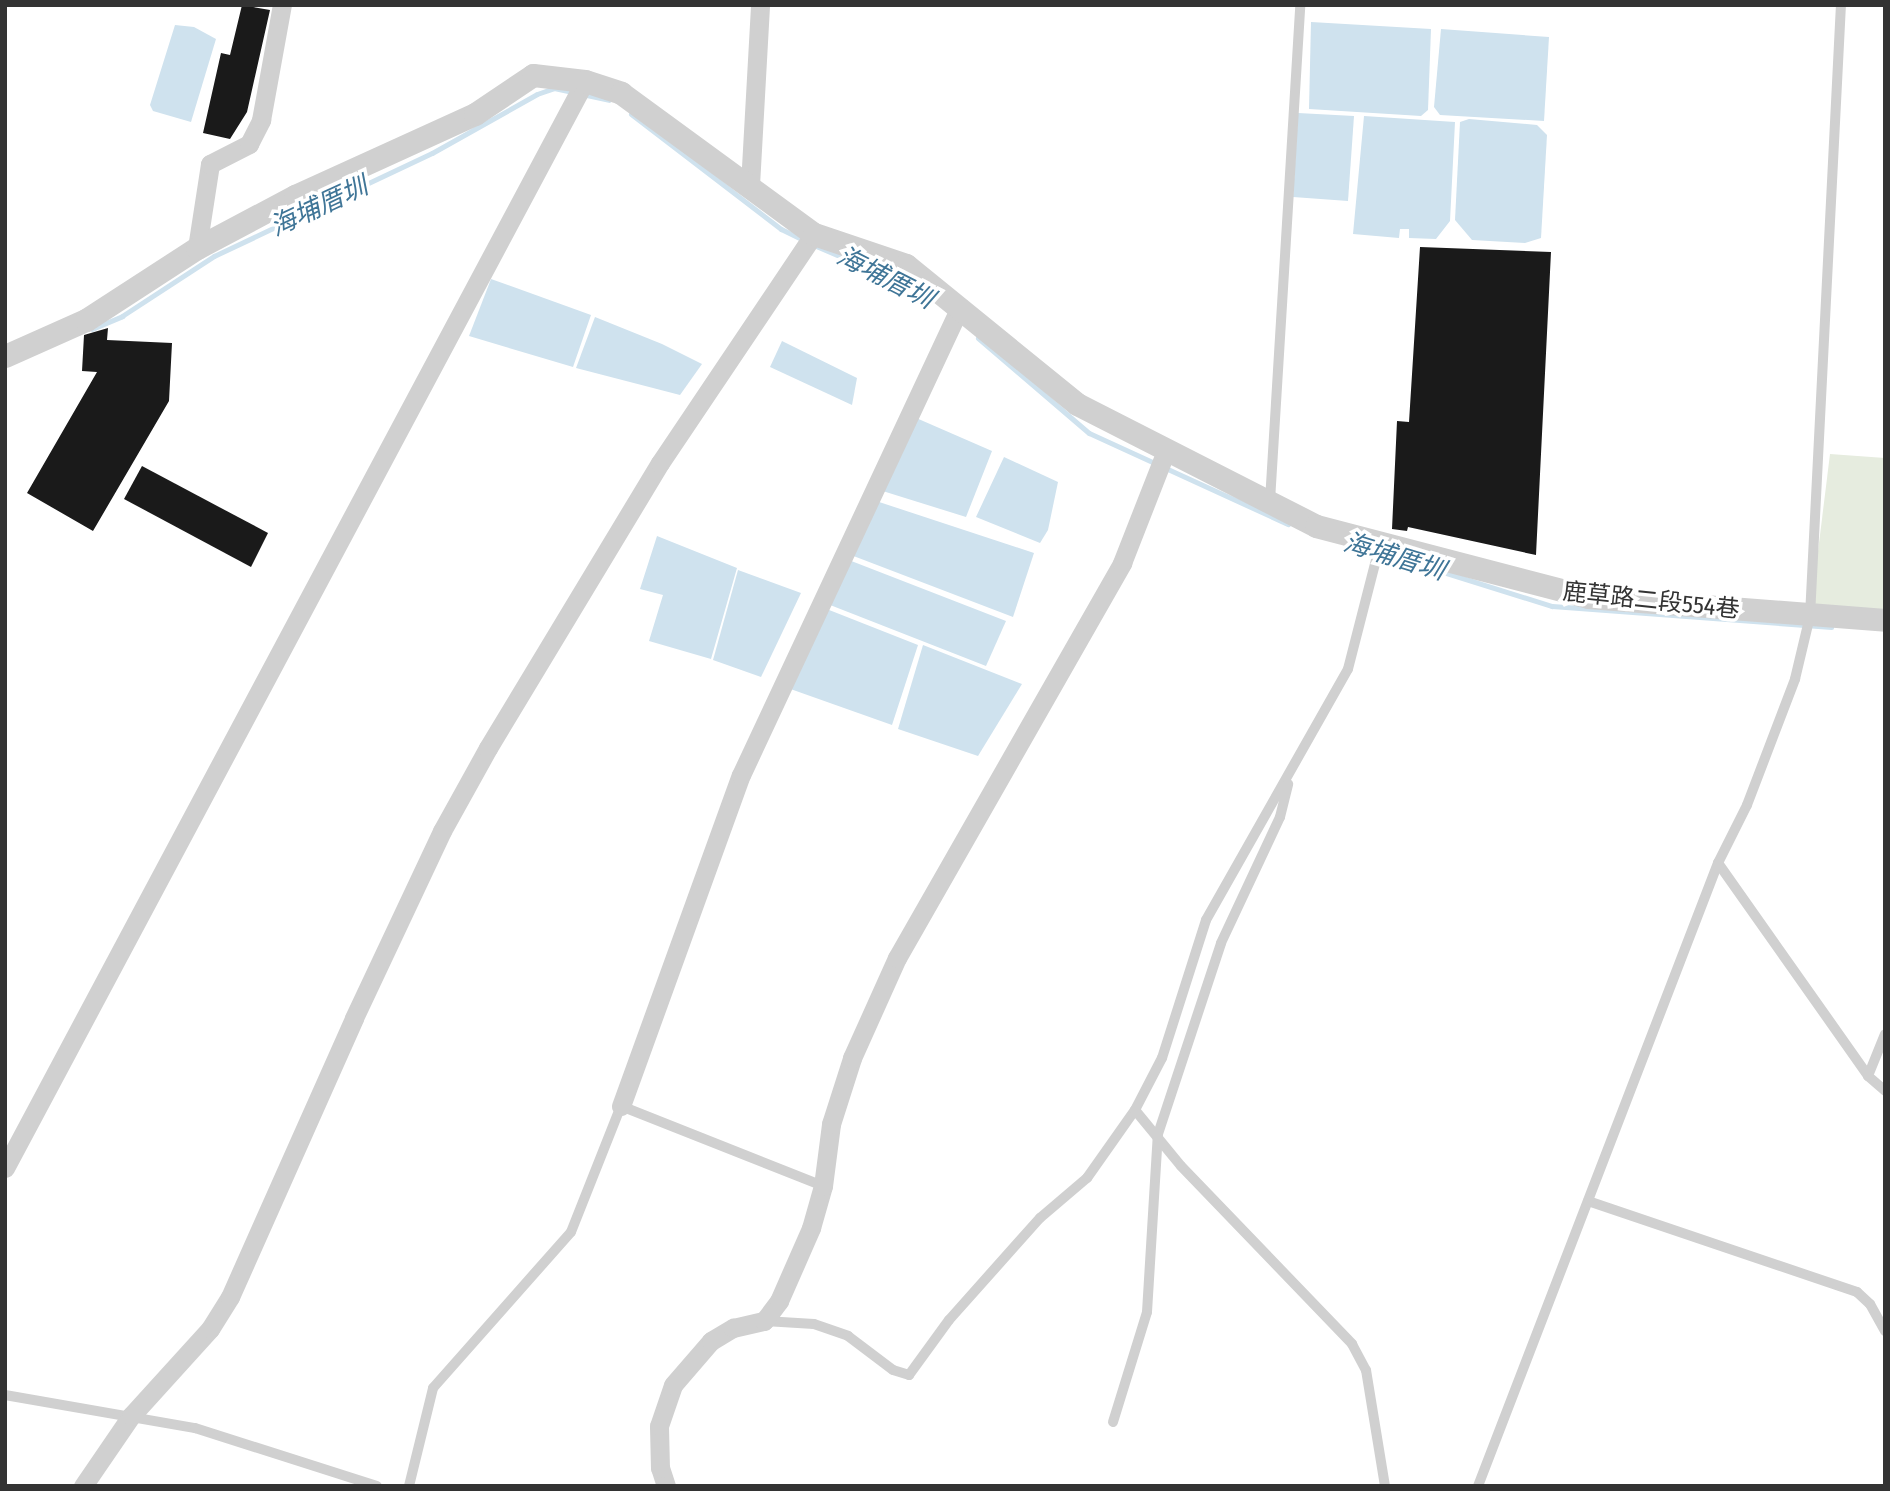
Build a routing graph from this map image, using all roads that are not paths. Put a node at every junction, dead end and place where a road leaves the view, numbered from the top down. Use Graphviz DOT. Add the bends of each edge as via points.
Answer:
graph roads {
  1 [pos="282,5"];
  2 [pos="760,5"];
  3 [pos="1300,5"];
  4 [pos="1841,5"];
  5 [pos="586,81"];
  6 [pos="750,186"];
  7 [pos="808,244"];
  8 [pos="197,247"];
  9 [pos="960,307"];
  10 [pos="5,356"];
  11 [pos="1165,453"];
  12 [pos="1270,505"];
  13 [pos="1381,540"];
  14 [pos="1810,616"];
  15 [pos="1885,620"];
  16 [pos="1289,780"];
  17 [pos="1718,863"];
  18 [pos="1885,1034"];
  19 [pos="1868,1076"];
  20 [pos="1885,1091"];
  21 [pos="621,1106"];
  22 [pos="1135,1110"];
  23 [pos="1158,1134"];
  24 [pos="5,1168"];
  25 [pos="823,1186"];
  26 [pos="1588,1201"];
  27 [pos="764,1321"];
  28 [pos="1885,1331"];
  29 [pos="5,1395"];
  30 [pos="131,1416"];
  31 [pos="1113,1422"];
  32 [pos="83,1486"];
  33 [pos="377,1486"];
  34 [pos="410,1486"];
  35 [pos="666,1486"];
  36 [pos="1385,1486"];
  37 [pos="1478,1486"];
  1 -- 8 [label="street" via="261,120 249,144 210,164"];
  2 -- 6 [label="street"];
  3 -- 12 [label="lane"];
  4 -- 14 [label="lane"];
  5 -- 6 [label="street, 鹿草路二段554巷" via="621,93"];
  5 -- 8 [label="street, 鹿草路二段554巷" via="533,75 475,114 295,196"];
  5 -- 24 [label="street"];
  6 -- 7 [label="street, 鹿草路二段554巷"];
  7 -- 9 [label="street, 鹿草路二段554巷" via="906,265"];
  7 -- 30 [label="street" via="559,623 442,831 230,1297 209,1329"];
  8 -- 10 [label="street, 鹿草路二段554巷" via="86,320"];
  9 -- 11 [label="street, 鹿草路二段554巷" via="1077,404"];
  9 -- 21 [label="street" via="741,775"];
  11 -- 12 [label="street, 鹿草路二段554巷"];
  11 -- 25 [label="street" via="1122,563 897,958 852,1058 831,1124"];
  12 -- 13 [label="street, 鹿草路二段554巷" via="1316,526"];
  13 -- 14 [label="street, 鹿草路二段554巷" via="1549,590"];
  13 -- 16 [label="lane" via="1348,669"];
  14 -- 15 [label="street, 鹿草路二段554巷"];
  14 -- 17 [label="lane" via="1795,679 1747,805"];
  16 -- 22 [label="lane" via="1264,814 1206,920 1162,1058"];
  16 -- 23 [label="lane" via="1280,817 1221,943"];
  17 -- 19 [label="lane"];
  17 -- 26 [label="lane"];
  18 -- 19 [label="lane"];
  19 -- 20 [label="lane"];
  21 -- 25 [label="lane"];
  21 -- 34 [label="lane" via="572,1232 433,1388"];
  22 -- 23 [label="lane"];
  22 -- 27 [label="lane" via="1087,1178 1040,1218 949,1320 909,1375 893,1370 848,1336 814,1324"];
  23 -- 31 [label="lane" via="1147,1312"];
  23 -- 36 [label="lane" via="1181,1166 1352,1345 1366,1370"];
  25 -- 27 [label="street" via="793,1272"];
  26 -- 28 [label="lane" via="1857,1292 1870,1304"];
  26 -- 37 [label="lane"];
  27 -- 35 [label="street" via="733,1328 711,1341 674,1385 659,1426 660,1468"];
  29 -- 30 [label="lane"];
  30 -- 32 [label="street"];
  30 -- 33 [label="lane" via="195,1428"];
}
